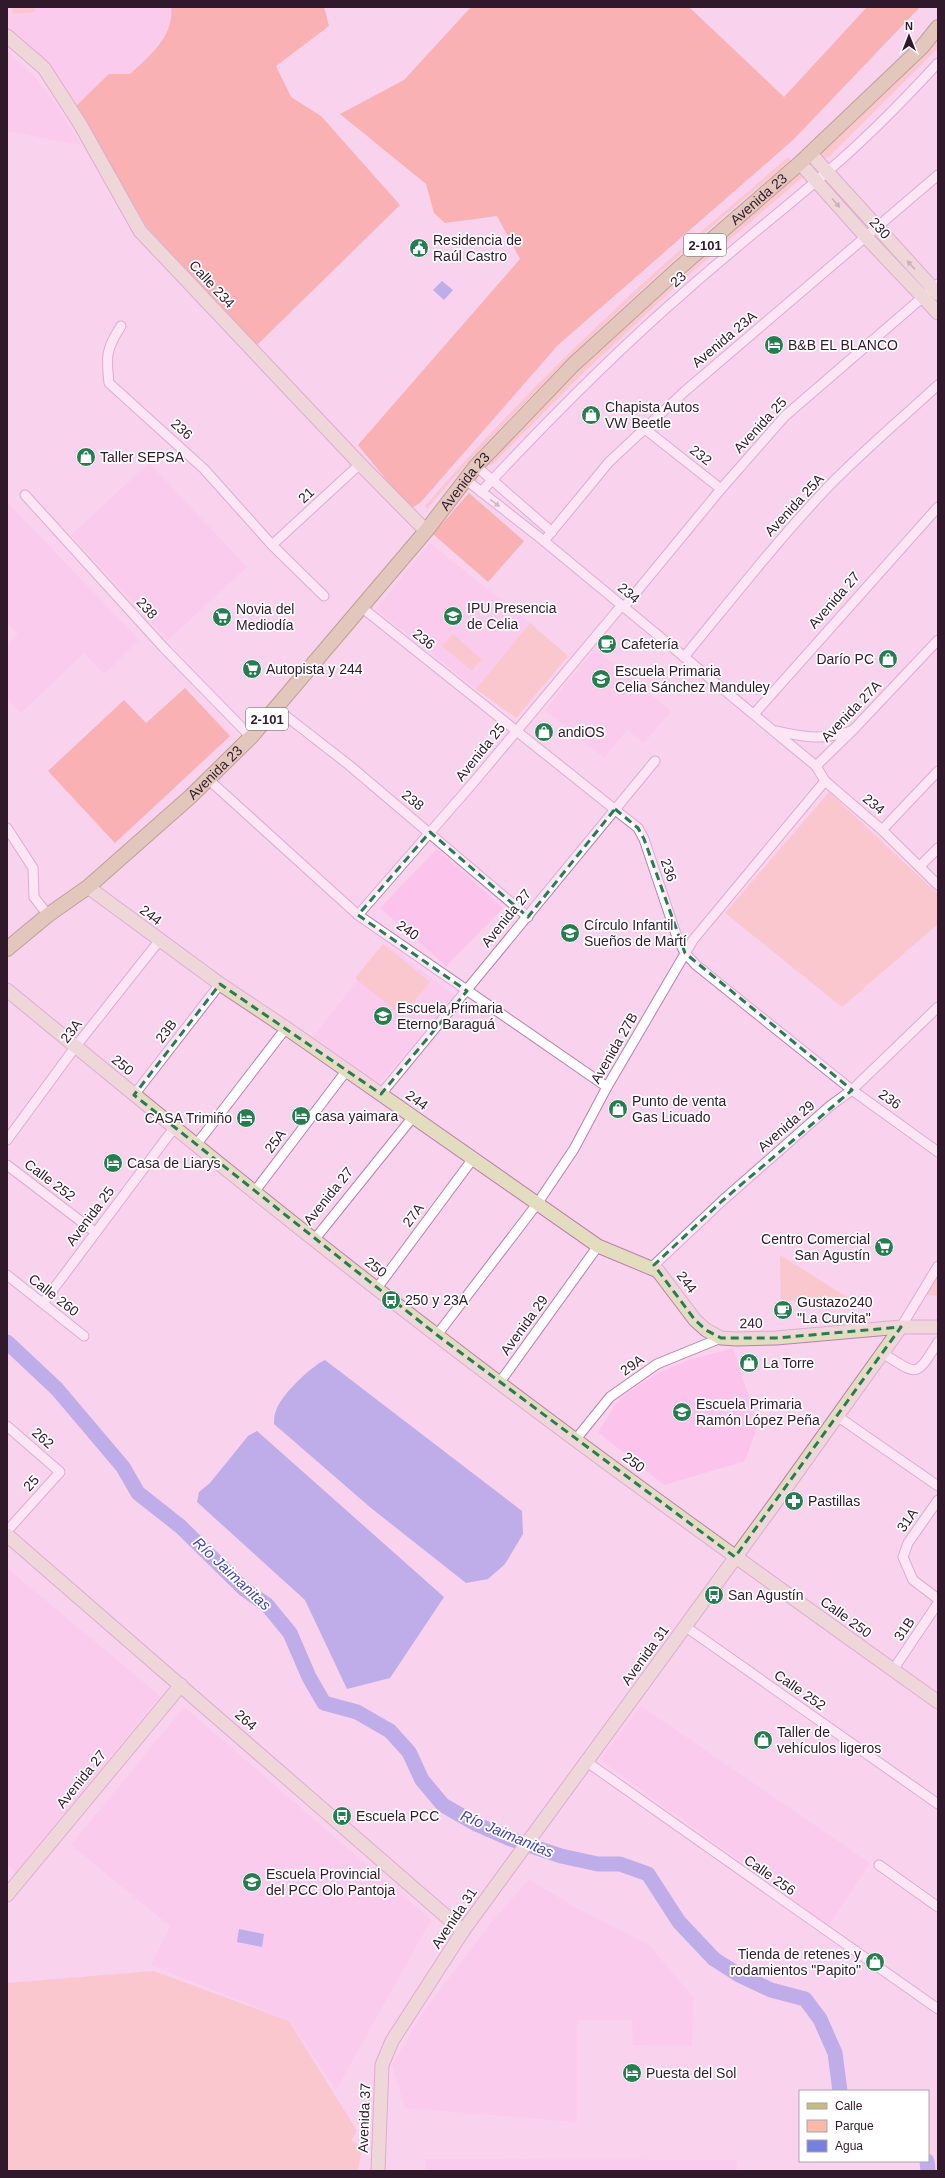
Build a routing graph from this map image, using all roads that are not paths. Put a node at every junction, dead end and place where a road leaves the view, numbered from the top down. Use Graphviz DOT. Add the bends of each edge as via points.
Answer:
graph roads {
  1 [pos="938,27"];
  2 [pos="7,36"];
  3 [pos="938,63"];
  4 [pos="811,154"];
  5 [pos="800,163"];
  6 [pos="827,172"];
  7 [pos="938,175"];
  8 [pos="816,181"];
  9 [pos="877,228"];
  10 [pos="866,237"];
  11 [pos="936,289"];
  12 [pos="923,298"];
  13 [pos="938,313"];
  14 [pos="121,326"];
  15 [pos="938,385"];
  16 [pos="645,428"];
  17 [pos="360,464"];
  18 [pos="476,466"];
  19 [pos="464,479"];
  20 [pos="491,480"];
  21 [pos="721,489"];
  22 [pos="481,492"];
  23 [pos="25,494"];
  24 [pos="938,507"];
  25 [pos="426,531"];
  26 [pos="552,532"];
  27 [pos="544,541"];
  28 [pos="272,545"];
  29 [pos="324,596"];
  30 [pos="360,606"];
  31 [pos="623,606"];
  32 [pos="938,640"];
  33 [pos="684,657"];
  34 [pos="277,708"];
  35 [pos="754,714"];
  36 [pos="854,729"];
  37 [pos="516,730"];
  38 [pos="774,731"];
  39 [pos="251,737"];
  40 [pos="655,761"];
  41 [pos="816,766"];
  42 [pos="938,771"];
  43 [pos="208,779"];
  44 [pos="825,781"];
  45 [pos="615,809"];
  46 [pos="7,828"];
  47 [pos="882,830"];
  48 [pos="430,832"];
  49 [pos="938,848"];
  50 [pos="920,866"];
  51 [pos="938,885"];
  52 [pos="88,887"];
  53 [pos="48,915"];
  54 [pos="358,915"];
  55 [pos="528,917"];
  56 [pos="159,941"];
  57 [pos="7,950"];
  58 [pos="685,953"];
  59 [pos="220,984"];
  60 [pos="7,990"];
  61 [pos="467,991"];
  62 [pos="938,1007"];
  63 [pos="286,1028"];
  64 [pos="76,1046"];
  65 [pos="347,1070"];
  66 [pos="607,1087"];
  67 [pos="852,1090"];
  68 [pos="381,1094"];
  69 [pos="134,1096"];
  70 [pos="413,1117"];
  71 [pos="174,1128"];
  72 [pos="7,1140"];
  73 [pos="196,1145"];
  74 [pos="938,1152"];
  75 [pos="472,1160"];
  76 [pos="7,1165"];
  77 [pos="255,1191"];
  78 [pos="537,1204"];
  79 [pos="95,1232"];
  80 [pos="314,1240"];
  81 [pos="598,1246"];
  82 [pos="938,1266"];
  83 [pos="652,1267"];
  84 [pos="7,1275"];
  85 [pos="377,1288"];
  86 [pos="43,1303"];
  87 [pos="900,1327"];
  88 [pos="938,1327"];
  89 [pos="437,1335"];
  90 [pos="84,1336"];
  91 [pos="721,1338"];
  92 [pos="938,1342"];
  93 [pos="882,1353"];
  94 [pos="500,1382"];
  95 [pos="837,1416"];
  96 [pos="7,1426"];
  97 [pos="576,1439"];
  98 [pos="60,1472"];
  99 [pos="938,1486"];
  100 [pos="938,1500"];
  101 [pos="7,1531"];
  102 [pos="7,1535"];
  103 [pos="735,1557"];
  104 [pos="938,1600"];
  105 [pos="938,1603"];
  106 [pos="686,1627"];
  107 [pos="893,1670"];
  108 [pos="181,1685"];
  109 [pos="938,1702"];
  110 [pos="587,1762"];
  111 [pos="938,1804"];
  112 [pos="879,1865"];
  113 [pos="10,1887"];
  114 [pos="938,1907"];
  115 [pos="463,1931"];
  116 [pos="938,2009"];
  117 [pos="382,2065"];
  118 [pos="378,2171"];
  1 -- 4 [label="main road, Avenida 23 / 2-101" via="922,47"];
  2 -- 17 [label="street, Calle 234" via="44,68 80,124 140,231"];
  3 -- 6 [label="street, 23" via="894,110"];
  4 -- 5 [label="main road, Avenida 23 / 2-101"];
  4 -- 6 [label="street, 230"];
  5 -- 8 [label="street, 230"];
  5 -- 18 [label="main road, Avenida 23 / 2-101" via="574,364"];
  6 -- 8 [label="street, 23"];
  6 -- 9 [label="street, 230"];
  7 -- 9 [label="street, Avenida 23A"];
  8 -- 10 [label="street, 230, one-way"];
  8 -- 20 [label="street, 23" via="646,326"];
  9 -- 10 [label="street, Avenida 23A"];
  11 -- 9 [label="street, 230, one-way"];
  10 -- 12 [label="street, 230"];
  10 -- 16 [label="street, Avenida 23A"];
  11 -- 12 [label="street, Avenida 25"];
  12 -- 13 [label="street, 230"];
  12 -- 21 [label="street, Avenida 25" via="785,416"];
  14 -- 28 [label="street, 236" via="109,344 109,383 204,469"];
  15 -- 33 [label="street, Avenida 25A" via="866,450 817,499"];
  16 -- 21 [label="street, 232"];
  16 -- 26 [label="street, Avenida 23A" via="609,462"];
  17 -- 25 [label="street, Calle 234"];
  17 -- 28 [label="street, 21"];
  18 -- 19 [label="main road, Avenida 23 / 2-101"];
  18 -- 20 [label="street"];
  19 -- 22 [label="street, 234"];
  19 -- 25 [label="main road, Avenida 23 / 2-101"];
  20 -- 22 [label="street, 23"];
  20 -- 26 [label="street"];
  21 -- 31 [label="street, Avenida 25"];
  22 -- 27 [label="street, 234, one-way"];
  23 -- 39 [label="street, 238" via="164,648"];
  24 -- 35 [label="street, Avenida 27"];
  25 -- 30 [label="main road, Avenida 23 / 2-101"];
  26 -- 27 [label="street, Avenida 23A"];
  27 -- 31 [label="street, 234"];
  28 -- 29 [label="street, 236"];
  30 -- 34 [label="main road, Avenida 23 / 2-101"];
  30 -- 37 [label="street, 236"];
  31 -- 33 [label="street, 234"];
  31 -- 37 [label="street, Avenida 25"];
  32 -- 36 [label="street, Avenida 27A"];
  33 -- 35 [label="street, 234"];
  34 -- 39 [label="main road, Avenida 23 / 2-101"];
  34 -- 48 [label="street, 238"];
  35 -- 38 [label="street, 234"];
  36 -- 38 [label="street, 234" via="834,736 810,738"];
  36 -- 41 [label="street, Avenida 27A"];
  37 -- 45 [label="street, 236"];
  37 -- 48 [label="street, Avenida 25"];
  38 -- 41 [label="street, 234"];
  39 -- 43 [label="main road, Avenida 23 / 2-101"];
  40 -- 45 [label="street, Avenida 27"];
  41 -- 44 [label="street, 234"];
  42 -- 47 [label="street"];
  43 -- 52 [label="main road, Avenida 23 / 2-101"];
  43 -- 54 [label="street, 240"];
  44 -- 47 [label="street, 234"];
  44 -- 58 [label="street, Avenida 27B" via="693,940"];
  45 -- 55 [label="street, Avenida 27"];
  45 -- 58 [label="street, 236" via="638,828 644,839 677,937"];
  46 -- 53 [label="street" via="33,868 34,897"];
  47 -- 50 [label="street, 234"];
  48 -- 54 [label="street, Avenida 25"];
  48 -- 55 [label="street, 238"];
  49 -- 50 [label="street"];
  50 -- 51 [label="street, 234"];
  52 -- 53 [label="main road, Avenida 23 / 2-101"];
  52 -- 56 [label="street, 244"];
  53 -- 57 [label="main road, Avenida 23 / 2-101"];
  54 -- 61 [label="street, 240"];
  55 -- 61 [label="street, Avenida 27"];
  56 -- 59 [label="street, 244"];
  56 -- 64 [label="street, 23A"];
  58 -- 66 [label="street, Avenida 27B"];
  58 -- 67 [label="street, 236" via="696,965"];
  59 -- 63 [label="street, 244"];
  59 -- 69 [label="street, 23B"];
  60 -- 64 [label="street, 250"];
  61 -- 66 [label="street, 240"];
  61 -- 68 [label="street, Avenida 27"];
  62 -- 67 [label="street, Avenida 29"];
  63 -- 65 [label="street, 244"];
  63 -- 73 [label="street"];
  64 -- 69 [label="street, 250"];
  64 -- 72 [label="street, 23A"];
  65 -- 68 [label="street, 244"];
  65 -- 77 [label="street, 25A"];
  66 -- 78 [label="street, Avenida 27B" via="574,1149"];
  67 -- 74 [label="street, 236"];
  67 -- 83 [label="street, Avenida 29" via="830,1106 739,1186"];
  68 -- 70 [label="street, 244"];
  69 -- 71 [label="street, 250"];
  70 -- 75 [label="street, 244"];
  70 -- 80 [label="street, Avenida 27"];
  71 -- 73 [label="street, 250"];
  71 -- 79 [label="street, Avenida 25"];
  73 -- 77 [label="street, 250"];
  75 -- 78 [label="street, 244"];
  75 -- 85 [label="street, 27A"];
  76 -- 79 [label="street, Calle 252"];
  77 -- 80 [label="street, 250"];
  78 -- 81 [label="street, 244"];
  78 -- 89 [label="street, Avenida 27B"];
  79 -- 86 [label="street, Avenida 25"];
  80 -- 85 [label="street, 250"];
  81 -- 83 [label="street, 244"];
  81 -- 94 [label="street, Avenida 29"];
  82 -- 87 [label="street, Avenida 31"];
  83 -- 91 [label="street, 244" via="662,1275 695,1320"];
  84 -- 86 [label="street, Calle 260"];
  85 -- 89 [label="street, 250"];
  86 -- 90 [label="street, Calle 260"];
  87 -- 88 [label="street, 240"];
  87 -- 91 [label="street, 240" via="776,1338"];
  87 -- 93 [label="street, Avenida 31"];
  89 -- 94 [label="street, 250"];
  91 -- 97 [label="street, 29A" via="657,1364 610,1397"];
  92 -- 93 [label="street" via="923,1366 916,1370 909,1369"];
  93 -- 95 [label="street, Avenida 31"];
  94 -- 97 [label="street, 250"];
  95 -- 99 [label="street"];
  95 -- 103 [label="street, Avenida 31"];
  96 -- 98 [label="street, 262"];
  97 -- 103 [label="street, 250"];
  98 -- 101 [label="street, 25"];
  100 -- 104 [label="street, 31A" via="908,1543 903,1557 913,1580"];
  102 -- 108 [label="street, 264"];
  103 -- 106 [label="street, Avenida 31"];
  103 -- 107 [label="street, Calle 250"];
  105 -- 107 [label="street, 31B"];
  106 -- 110 [label="street, Avenida 31"];
  106 -- 111 [label="street, Calle 252"];
  107 -- 109 [label="street, Calle 250"];
  108 -- 113 [label="street, Avenida 27"];
  108 -- 115 [label="street, 264"];
  110 -- 115 [label="street, Avenida 31"];
  110 -- 116 [label="street, Calle 256"];
  112 -- 114 [label="street"];
  115 -- 117 [label="street, Avenida 31" via="392,2041"];
  117 -- 118 [label="street, Avenida 37"];
}
